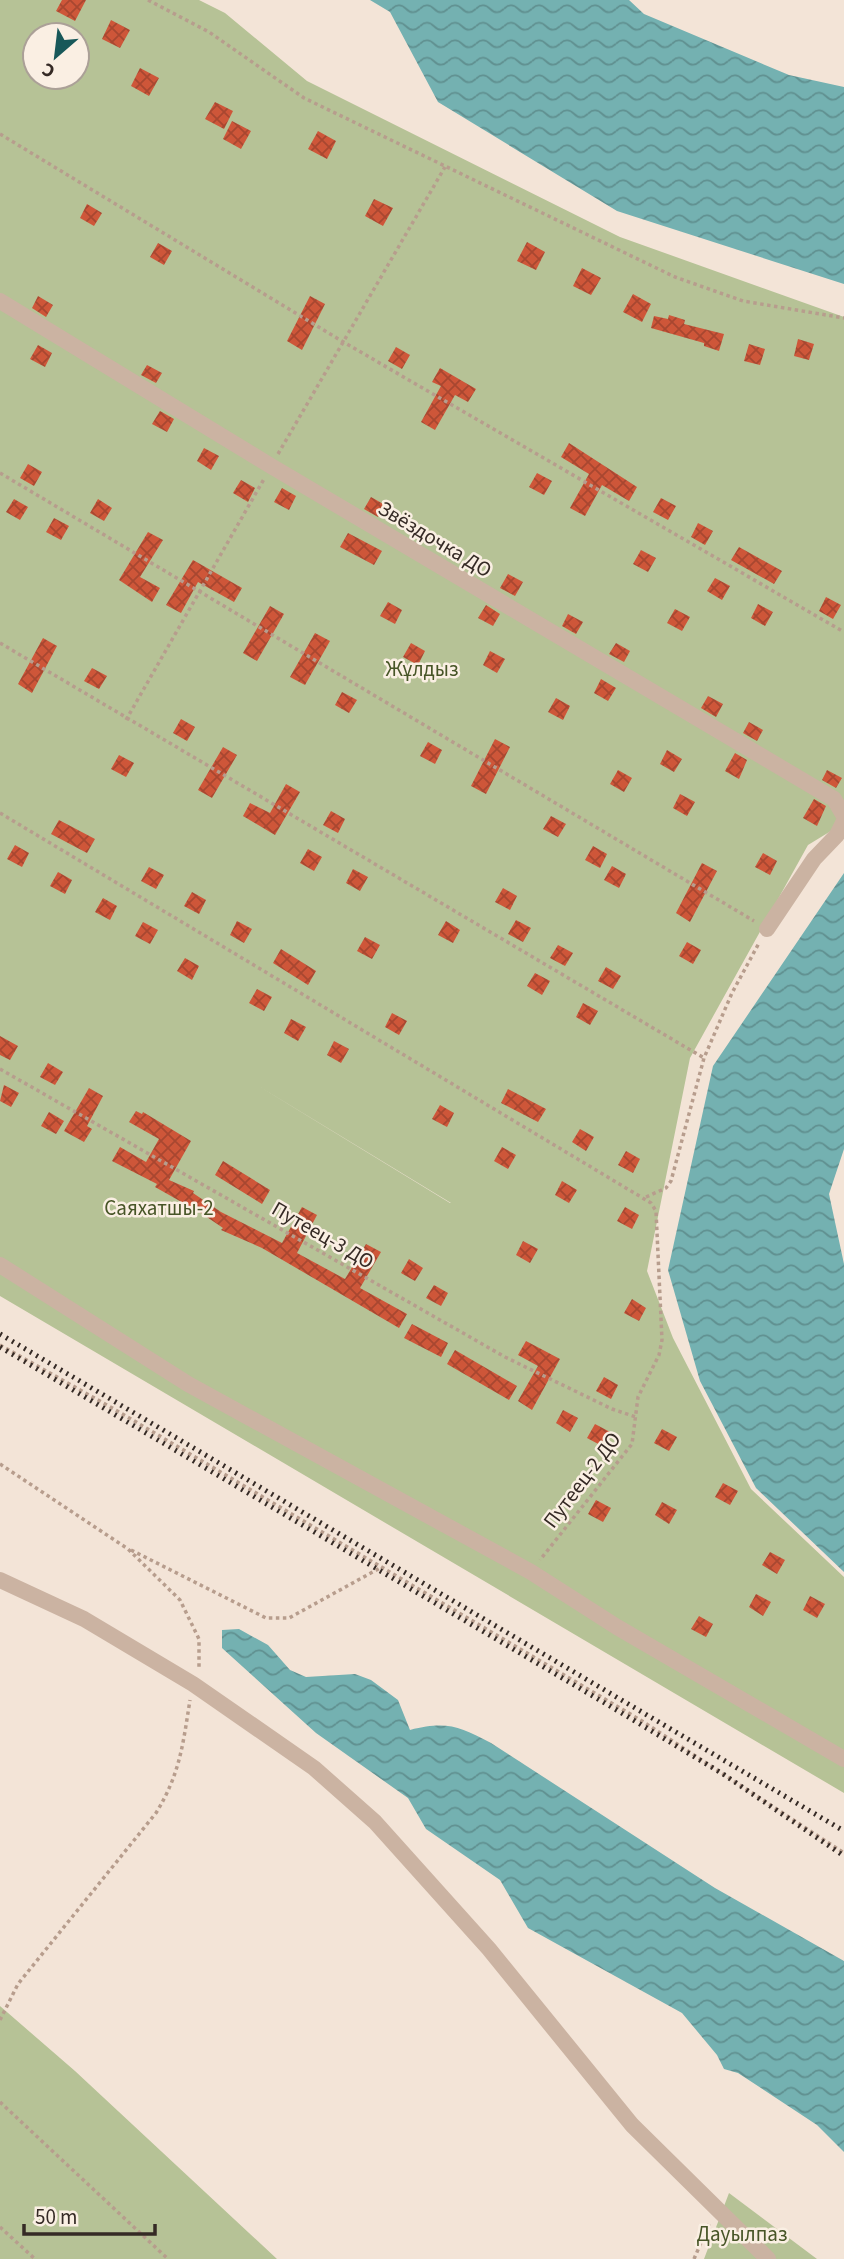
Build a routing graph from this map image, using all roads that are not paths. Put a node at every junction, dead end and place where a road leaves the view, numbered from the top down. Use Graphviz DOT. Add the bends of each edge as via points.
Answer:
graph roads {
  1 [pos="0,301"];
  2 [pos="844,816"];
  3 [pos="844,821"];
  4 [pos="767,929"];
  5 [pos="0,1265"];
  6 [pos="0,1580"];
  7 [pos="844,1759"];
  8 [pos="768,2259"];
  1 -- 2 [label="street, Звёздочка ДО" via="834,799"];
  3 -- 4 [label="street"];
  5 -- 7 [label="street" via="188,1384 531,1572"];
  6 -- 8 [label="street" via="84,1619 193,1684 314,1768 375,1822 489,1949 632,2125"];
}
